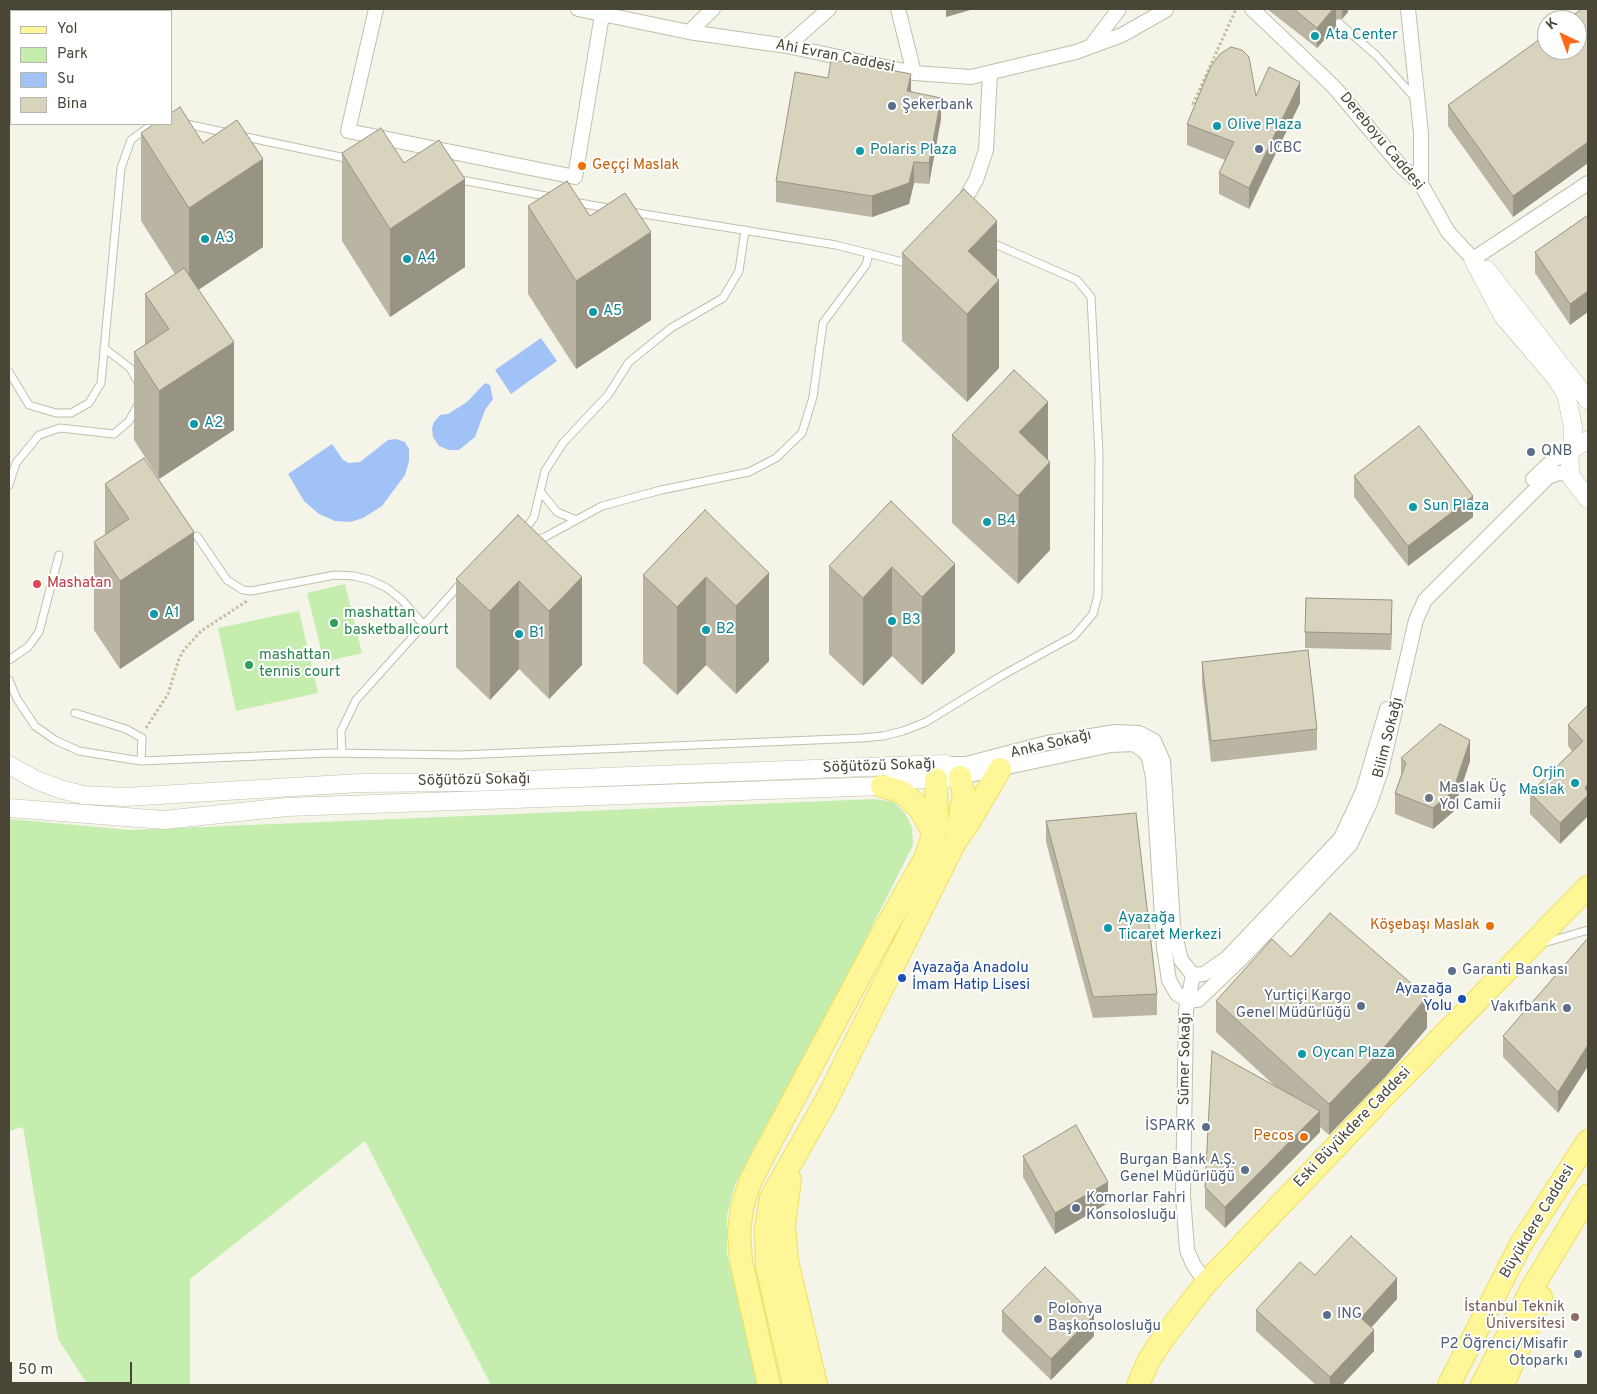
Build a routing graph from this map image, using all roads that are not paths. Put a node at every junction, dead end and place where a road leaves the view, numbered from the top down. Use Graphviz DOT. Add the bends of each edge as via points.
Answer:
graph roads {
  1 [pos="376,9"];
  2 [pos="578,9"];
  3 [pos="713,9"];
  4 [pos="830,9"];
  5 [pos="898,9"];
  6 [pos="1119,9"];
  7 [pos="1150,9"];
  8 [pos="1252,9"];
  9 [pos="1408,9"];
  10 [pos="1169,10"];
  11 [pos="611,14"];
  12 [pos="1339,23"];
  13 [pos="689,32"];
  14 [pos="787,46"];
  15 [pos="1090,46"];
  16 [pos="914,72"];
  17 [pos="990,74"];
  18 [pos="1418,101"];
  19 [pos="172,124"];
  20 [pos="160,125"];
  21 [pos="354,159"];
  22 [pos="452,178"];
  23 [pos="1588,183"];
  24 [pos="1421,184"];
  25 [pos="968,194"];
  26 [pos="558,198"];
  27 [pos="568,200"];
  28 [pos="744,230"];
  29 [pos="980,245"];
  30 [pos="869,253"];
  31 [pos="1473,260"];
  32 [pos="916,265"];
  33 [pos="104,348"];
  34 [pos="9,372"];
  35 [pos="1588,400"];
  36 [pos="1588,440"];
  37 [pos="1572,449"];
  38 [pos="9,485"];
  39 [pos="1582,489"];
  40 [pos="540,491"];
  41 [pos="576,520"];
  42 [pos="197,536"];
  43 [pos="59,555"];
  44 [pos="469,575"];
  45 [pos="423,624"];
  46 [pos="9,660"];
  47 [pos="9,680"];
  48 [pos="75,713"];
  49 [pos="1144,751"];
  50 [pos="342,753"];
  51 [pos="141,761"];
  52 [pos="9,765"];
  53 [pos="1000,769"];
  54 [pos="947,773"];
  55 [pos="882,786"];
  56 [pos="9,808"];
  57 [pos="945,838"];
  58 [pos="1588,887"];
  59 [pos="1588,930"];
  60 [pos="1529,947"];
  61 [pos="1193,975"];
  62 [pos="1188,1000"];
  63 [pos="1588,1141"];
  64 [pos="799,1151"];
  65 [pos="1588,1196"];
  66 [pos="1555,1248"];
  67 [pos="1206,1283"];
  68 [pos="769,1385"];
  69 [pos="794,1385"];
  70 [pos="816,1385"];
  71 [pos="1138,1385"];
  72 [pos="1449,1385"];
  73 [pos="1482,1385"];
  74 [pos="1503,1385"];
  1 -- 11 [label="street" via="348,131 575,177"];
  2 -- 11 [label="street, Ahi Evran Caddesi"];
  3 -- 13 [label="street"];
  4 -- 14 [label="street"];
  5 -- 16 [label="street"];
  6 -- 15 [label="street"];
  7 -- 10 [label="street"];
  8 -- 24 [label="street, Dereboyu Caddesi" via="1334,87 1399,164"];
  9 -- 18 [label="street"];
  10 -- 15 [label="street, Ahi Evran Caddesi" via="1122,35"];
  11 -- 13 [label="street, Ahi Evran Caddesi"];
  12 -- 18 [label="lane" via="1377,56"];
  13 -- 14 [label="street, Ahi Evran Caddesi"];
  14 -- 16 [label="street, Ahi Evran Caddesi"];
  15 -- 17 [label="street, Ahi Evran Caddesi"];
  16 -- 17 [label="street, Ahi Evran Caddesi" via="971,77"];
  17 -- 25 [label="street" via="986,150"];
  18 -- 24 [label="street"];
  19 -- 21 [label="lane" via="182,123"];
  20 -- 33 [label="lane" via="150,126 132,140 121,168"];
  22 -- 26 [label="lane"];
  23 -- 31 [label="street"];
  24 -- 31 [label="street, Dereboyu Caddesi" via="1448,232"];
  27 -- 28 [label="lane"];
  28 -- 30 [label="lane"];
  28 -- 40 [label="lane" via="739,271 723,298 671,328 629,362 608,395 564,443 545,471"];
  29 -- 50 [label="lane" via="997,245 1077,280 1091,297 1099,455 1100,581 1093,614 1074,636 926,722 883,736 460,755"];
  30 -- 32 [label="lane"];
  30 -- 41 [label="lane" via="866,265 823,323 813,398 802,433 776,458 749,472 602,506"];
  31 -- 35 [label="street" via="1487,270"];
  31 -- 37 [label="street, Dereboyu Caddesi" via="1503,316 1566,394 1573,427"];
  33 -- 34 [label="lane" via="101,383 89,403 71,413 56,413 29,404"];
  33 -- 38 [label="lane" via="130,368 139,385 138,406 129,420 114,434 60,428 39,435 16,463"];
  36 -- 37 [label="street"];
  37 -- 39 [label="street, Dereboyu Caddesi" via="1569,457"];
  37 -- 61 [label="street, Bilim Sokağı" via="1552,461 1530,482 1414,602 1371,766 1355,811 1341,838 1227,958 1204,974"];
  39 -- 62 [label="street, Bilim Sokağı" via="1568,474 1548,477 1425,600 1416,620 1381,771 1370,804 1350,845 1205,995 1198,1000"];
  40 -- 41 [label="lane" via="557,512"];
  40 -- 41 [label="lane" via="534,517 521,541 546,536"];
  42 -- 45 [label="lane" via="227,580 235,586 251,591 335,575 354,576 387,588"];
  43 -- 46 [label="lane" via="39,632 28,647"];
  44 -- 45 [label="lane"];
  45 -- 50 [label="lane" via="356,700 341,731"];
  47 -- 51 [label="lane" via="35,726 55,740 80,751"];
  48 -- 51 [label="lane" via="126,729 142,738"];
  49 -- 53 [label="street, Anka Sokağı" via="1134,744 1111,745"];
  49 -- 62 [label="street, Sümer Sokağı" via="1153,777 1169,980 1177,994"];
  50 -- 51 [label="lane"];
  52 -- 54 [label="street, Söğütözü Sokağı" via="60,789 83,795 125,797 360,783"];
  53 -- 54 [label="street, Anka Sokağı"];
  53 -- 57 [label="main road" via="969,822"];
  54 -- 55 [label="street, Söğütözü Sokağı"];
  54 -- 57 [label="main road" via="937,812"];
  54 -- 61 [label="street, Anka Sokağı" via="966,764 1047,743 1116,732 1139,733 1154,741 1163,761 1173,926 1181,960"];
  55 -- 56 [label="street, Söğütözü Sokağı" via="540,800 381,802 287,807 164,820"];
  55 -- 57 [label="main road" via="902,792"];
  57 -- 64 [label="main road"];
  57 -- 68 [label="main road" via="925,859 880,938 750,1182 739,1232 741,1261"];
  58 -- 60 [label="main road, Eski Büyükdere Caddesi"];
  59 -- 60 [label="lane"];
  60 -- 67 [label="main road, Eski Büyükdere Caddesi"];
  61 -- 62 [label="street"];
  62 -- 67 [label="street, Sümer Sokağı" via="1183,1196 1185,1239 1193,1264"];
  63 -- 72 [label="main road, Büyükdere Caddesi" via="1522,1244"];
  64 -- 69 [label="main road" via="771,1198 766,1228 767,1266"];
  64 -- 70 [label="main road" via="785,1210 784,1237 793,1293"];
  65 -- 66 [label="main road, Büyükdere Caddesi"];
  66 -- 73 [label="main road, Büyükdere Caddesi"];
  66 -- 74 [label="main road" via="1536,1313"];
  67 -- 71 [label="main road, Eski Büyükdere Caddesi" via="1162,1340"];
}
